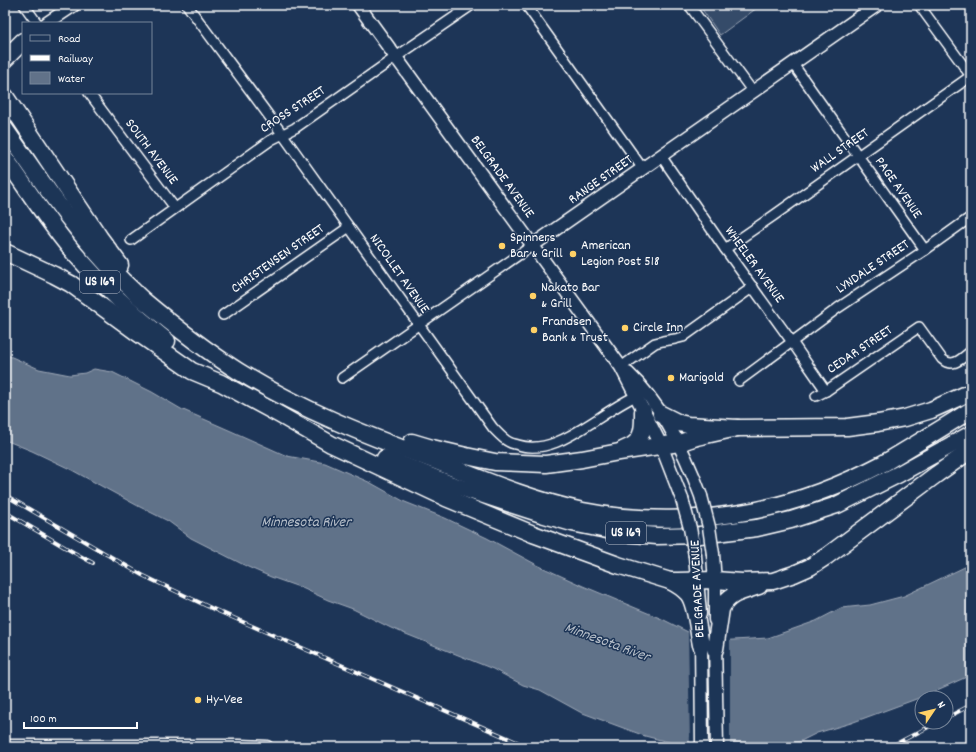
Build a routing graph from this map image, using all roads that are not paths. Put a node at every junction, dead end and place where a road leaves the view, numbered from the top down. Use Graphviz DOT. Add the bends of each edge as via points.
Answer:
graph roads {
  1 [pos="24,5"];
  2 [pos="74,5"];
  3 [pos="187,5"];
  4 [pos="358,5"];
  5 [pos="472,5"];
  6 [pos="526,5"];
  7 [pos="689,5"];
  8 [pos="877,5"];
  9 [pos="919,5"];
  10 [pos="36,22"];
  11 [pos="48,22"];
  12 [pos="22,42"];
  13 [pos="396,57"];
  14 [pos="5,59"];
  15 [pos="793,64"];
  16 [pos="971,76"];
  17 [pos="753,92"];
  18 [pos="90,94"];
  19 [pos="5,96"];
  20 [pos="5,129"];
  21 [pos="283,135"];
  22 [pos="661,156"];
  23 [pos="858,156"];
  24 [pos="5,158"];
  25 [pos="642,169"];
  26 [pos="175,208"];
  27 [pos="971,217"];
  28 [pos="349,227"];
  29 [pos="130,240"];
  30 [pos="533,245"];
  31 [pos="725,249"];
  32 [pos="925,250"];
  33 [pos="5,252"];
  34 [pos="753,287"];
  35 [pos="223,315"];
  36 [pos="418,324"];
  37 [pos="182,330"];
  38 [pos="792,342"];
  39 [pos="971,351"];
  40 [pos="621,367"];
  41 [pos="342,378"];
  42 [pos="739,381"];
  43 [pos="220,383"];
  44 [pos="826,391"];
  45 [pos="971,392"];
  46 [pos="636,396"];
  47 [pos="816,396"];
  48 [pos="971,410"];
  49 [pos="643,411"];
  50 [pos="661,414"];
  51 [pos="280,415"];
  52 [pos="328,418"];
  53 [pos="737,428"];
  54 [pos="971,434"];
  55 [pos="679,443"];
  56 [pos="661,445"];
  57 [pos="971,450"];
  58 [pos="619,452"];
  59 [pos="698,580"];
  60 [pos="715,580"];
  61 [pos="773,580"];
  62 [pos="670,581"];
  63 [pos="697,608"];
  64 [pos="718,609"];
  65 [pos="708,647"];
  66 [pos="5,746"];
  67 [pos="267,747"];
  68 [pos="702,747"];
  69 [pos="716,747"];
  1 -- 10 [label="street"];
  2 -- 11 [label="main road"];
  3 -- 21 [label="street, NICOLLET AVENUE"];
  4 -- 13 [label="main road, BELGRADE AVENUE"];
  5 -- 13 [label="street, CROSS STREET"];
  6 -- 25 [label="street"];
  7 -- 17 [label="street"];
  8 -- 15 [label="main road, RANGE STREET"];
  9 -- 16 [label="street"];
  12 -- 14 [label="highway"];
  13 -- 21 [label="street, CROSS STREET"];
  13 -- 30 [label="main road, BELGRADE AVENUE"];
  15 -- 17 [label="main road, RANGE STREET"];
  15 -- 23 [label="street, PAGE AVENUE"];
  16 -- 23 [label="street, WALL STREET"];
  17 -- 22 [label="main road, RANGE STREET"];
  18 -- 26 [label="street, SOUTH AVENUE"];
  19 -- 37 [label="highway" via="100,238 138,287"];
  20 -- 37 [label="highway, US 169" via="52,197 94,250 142,299"];
  21 -- 26 [label="street, CROSS STREET" via="271,140"];
  21 -- 28 [label="street, NICOLLET AVENUE"];
  22 -- 25 [label="main road, RANGE STREET"];
  22 -- 31 [label="street, WHEELER AVENUE"];
  23 -- 31 [label="street, WALL STREET"];
  23 -- 32 [label="street, PAGE AVENUE"];
  24 -- 43 [label="highway, US 169" via="51,224 105,287 143,322"];
  25 -- 30 [label="main road, RANGE STREET"];
  26 -- 29 [label="street, CROSS STREET"];
  27 -- 32 [label="street, LYNDALE STREET"];
  28 -- 35 [label="street, CHRISTENSEN STREET"];
  28 -- 36 [label="street, NICOLLET AVENUE"];
  30 -- 36 [label="street, RANGE STREET"];
  30 -- 40 [label="main road, BELGRADE AVENUE"];
  31 -- 34 [label="street, WHEELER AVENUE"];
  32 -- 38 [label="street, LYNDALE STREET"];
  33 -- 43 [label="highway" via="71,284 192,371"];
  34 -- 38 [label="street, WHEELER AVENUE"];
  34 -- 40 [label="street" via="683,337 655,343"];
  36 -- 41 [label="street, RANGE STREET"];
  36 -- 46 [label="street, NICOLLET AVENUE" via="493,428 510,443 525,448 565,439"];
  37 -- 52 [label="highway, US 169" via="237,370"];
  38 -- 42 [label="street, LYNDALE STREET"];
  38 -- 44 [label="street, WHEELER AVENUE"];
  39 -- 44 [label="street, CEDAR STREET" via="956,362 946,363 919,327"];
  40 -- 46 [label="main road, BELGRADE AVENUE"];
  40 -- 50 [label="main road, BELGRADE AVENUE" via="639,384"];
  43 -- 51 [label="highway, US 169"];
  44 -- 47 [label="street, CEDAR STREET"];
  45 -- 53 [label="highway" via="931,410 878,423 847,427"];
  46 -- 49 [label="main road, BELGRADE AVENUE"];
  48 -- 52 [label="highway, US 169" via="883,463 820,492 786,504 754,511 685,518 620,516 551,503 374,438"];
  49 -- 56 [label="main road, BELGRADE AVENUE"];
  49 -- 58 [label="highway" via="640,436 635,444"];
  50 -- 53 [label="highway" via="688,425"];
  50 -- 55 [label="main road, BELGRADE AVENUE"];
  51 -- 54 [label="highway, US 169" via="447,483 541,514 597,529 657,536 700,535 757,528 791,520 837,505"];
  51 -- 62 [label="highway" via="331,444 453,501 533,534"];
  52 -- 58 [label="highway" via="432,448 495,462 546,464"];
  53 -- 55 [label="highway"];
  55 -- 56 [label="highway"];
  55 -- 60 [label="main road, BELGRADE AVENUE, bridge" via="701,496 709,527"];
  56 -- 58 [label="highway"];
  56 -- 59 [label="main road, BELGRADE AVENUE, bridge" via="682,499 690,528"];
  57 -- 61 [label="highway" via="827,556 810,567"];
  59 -- 60 [label="highway"];
  59 -- 62 [label="highway"];
  59 -- 63 [label="main road, BELGRADE AVENUE"];
  60 -- 61 [label="highway"];
  60 -- 64 [label="main road, BELGRADE AVENUE"];
  61 -- 64 [label="highway" via="735,594"];
  62 -- 63 [label="highway" via="688,593"];
  63 -- 65 [label="highway"];
  64 -- 65 [label="highway"];
  65 -- 68 [label="main road, BELGRADE AVENUE" via="701,689"];
  65 -- 69 [label="main road, BELGRADE AVENUE" via="716,692"];
  66 -- 67 [label="main road"];
}
